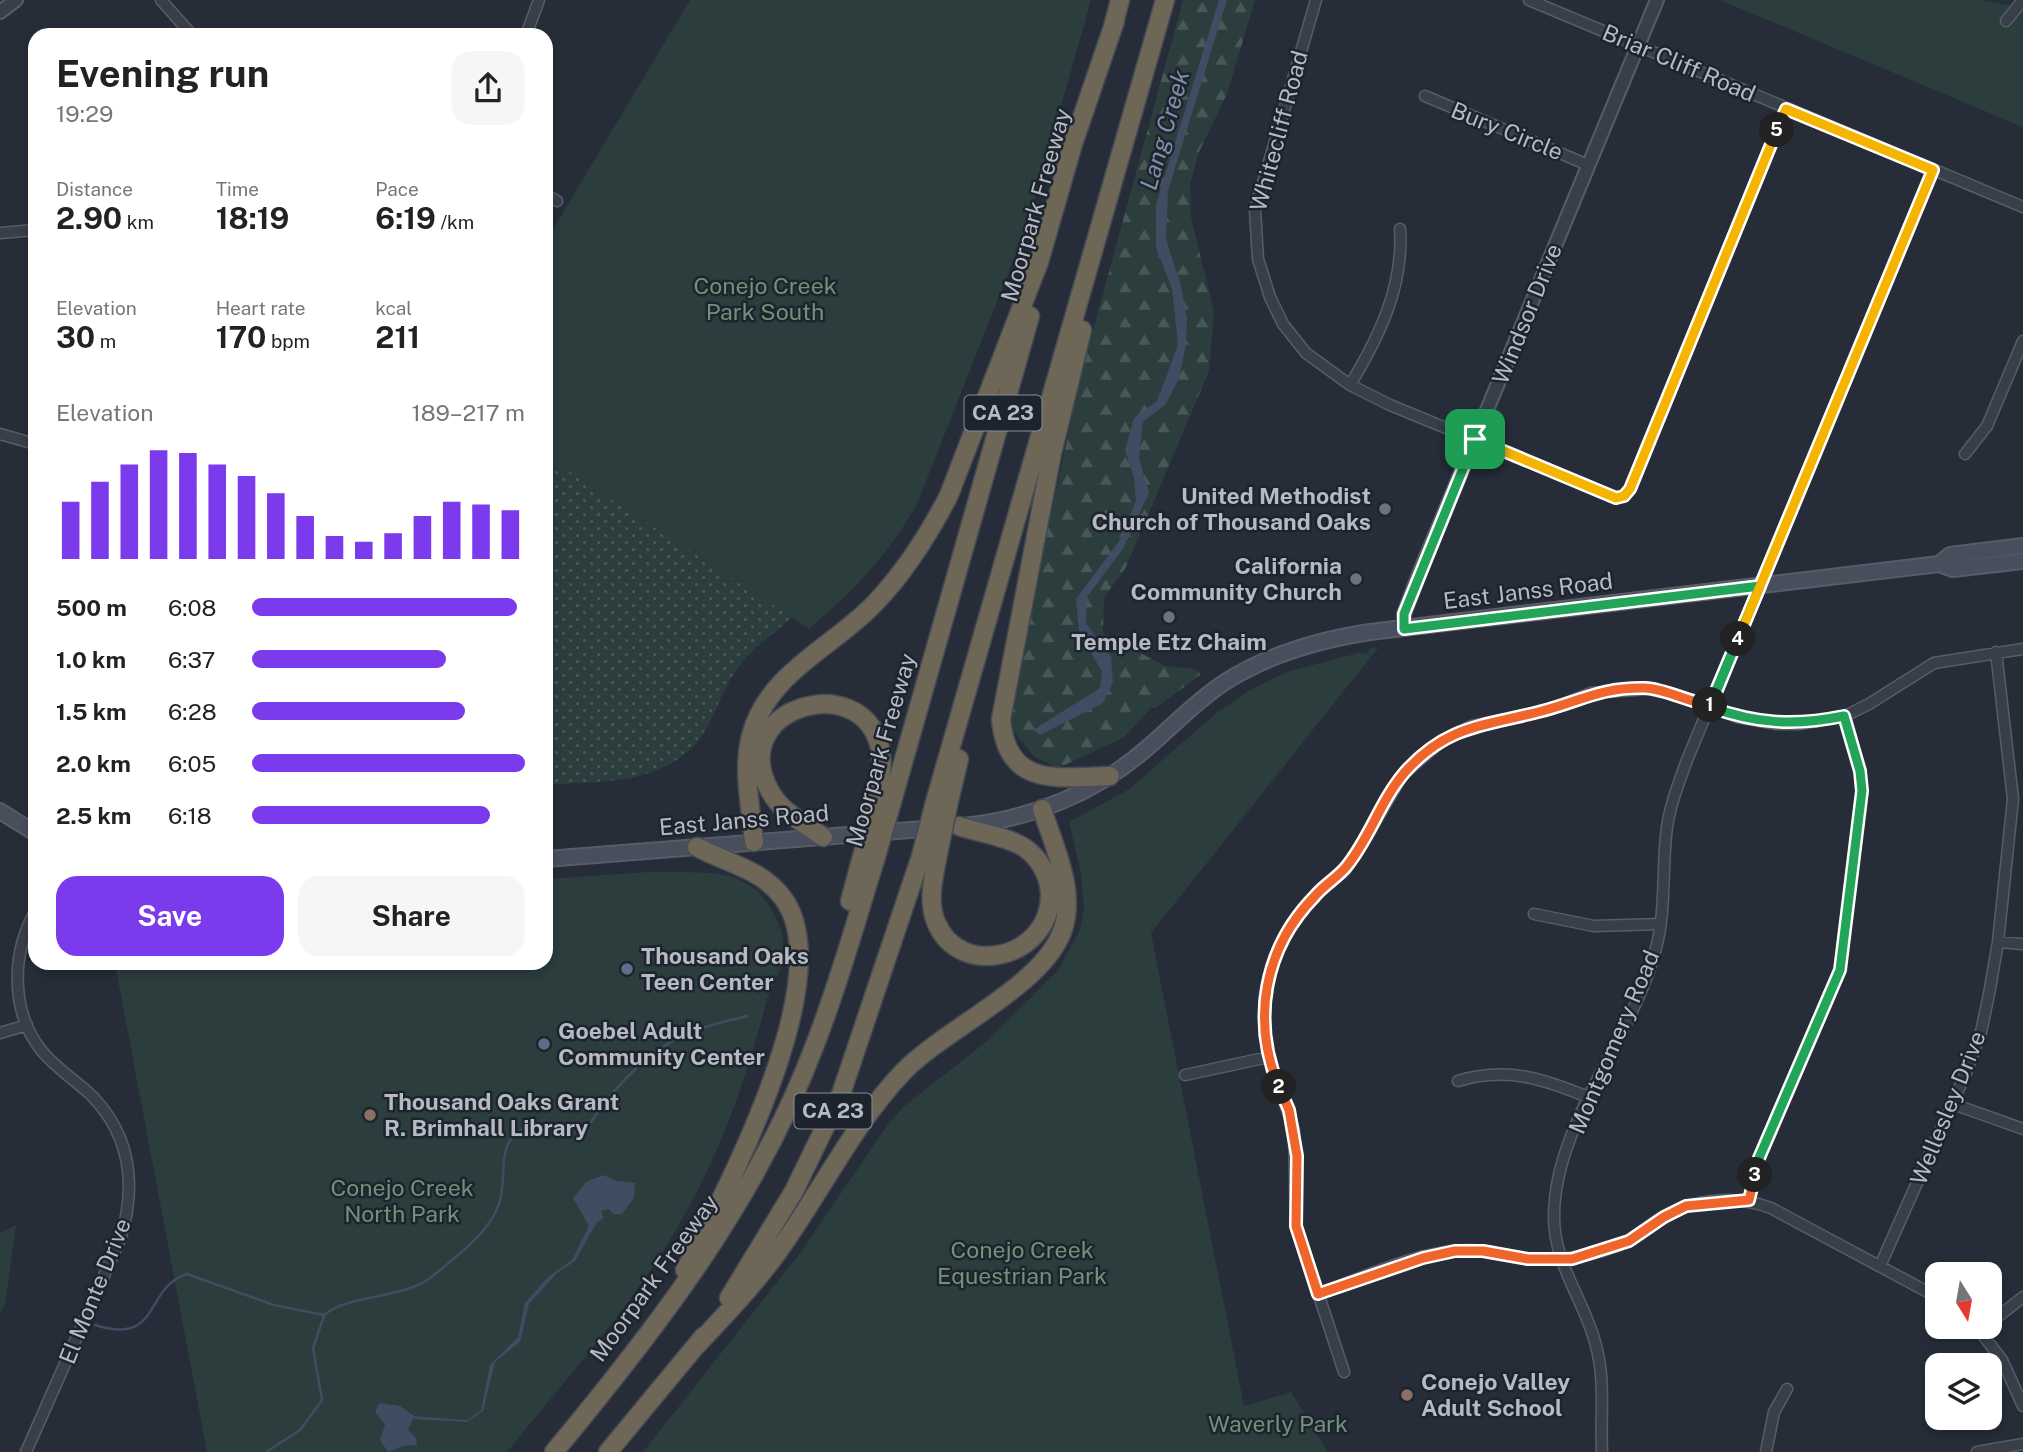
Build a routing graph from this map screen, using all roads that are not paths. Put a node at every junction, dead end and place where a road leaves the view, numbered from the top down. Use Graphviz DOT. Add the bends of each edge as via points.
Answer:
graph roads {
  1 [pos="16,0"];
  2 [pos="161,0"];
  3 [pos="539,0"];
  4 [pos="1120,0"];
  5 [pos="1165,0"];
  6 [pos="1316,0"];
  7 [pos="1529,0"];
  8 [pos="1657,0"];
  9 [pos="2023,0"];
  10 [pos="0,12"];
  11 [pos="1115,21"];
  12 [pos="2006,22"];
  13 [pos="186,28"];
  14 [pos="529,28"];
  15 [pos="1637,46"];
  16 [pos="1425,96"];
  17 [pos="1786,109"];
  18 [pos="1588,165"];
  19 [pos="1933,170"];
  20 [pos="1112,191"];
  21 [pos="553,199"];
  22 [pos="557,201"];
  23 [pos="2023,207"];
  24 [pos="1399,229"];
  25 [pos="28,231"];
  26 [pos="0,233"];
  27 [pos="2023,341"];
  28 [pos="1350,385"];
  29 [pos="0,434"];
  30 [pos="1475,439"];
  31 [pos="28,442"];
  32 [pos="1965,454"];
  33 [pos="2023,546"];
  34 [pos="2023,561"];
  35 [pos="1939,564"];
  36 [pos="1760,586"];
  37 [pos="1404,629"];
  38 [pos="2023,649"];
  39 [pos="1996,652"];
  40 [pos="1710,707"];
  41 [pos="1844,716"];
  42 [pos="1111,776"];
  43 [pos="883,806"];
  44 [pos="1042,809"];
  45 [pos="0,811"];
  46 [pos="959,826"];
  47 [pos="28,829"];
  48 [pos="822,837"];
  49 [pos="754,842"];
  50 [pos="697,847"];
  51 [pos="929,855"];
  52 [pos="553,858"];
  53 [pos="1534,914"];
  54 [pos="1661,924"];
  55 [pos="28,927"];
  56 [pos="1998,942"];
  57 [pos="2023,944"];
  58 [pos="27,1025"];
  59 [pos="0,1033"];
  60 [pos="1269,1057"];
  61 [pos="1185,1075"];
  62 [pos="1458,1081"];
  63 [pos="1590,1098"];
  64 [pos="1953,1104"];
  65 [pos="2023,1129"];
  66 [pos="1749,1200"];
  67 [pos="1561,1260"];
  68 [pos="1880,1266"];
  69 [pos="1925,1290"];
  70 [pos="1318,1294"];
  71 [pos="2023,1297"];
  72 [pos="2002,1314"];
  73 [pos="662,1315"];
  74 [pos="1988,1339"];
  75 [pos="697,1345"];
  76 [pos="1344,1372"];
  77 [pos="1787,1390"];
  78 [pos="2023,1406"];
  79 [pos="2023,1444"];
  80 [pos="26,1452"];
  81 [pos="554,1452"];
  82 [pos="608,1452"];
  83 [pos="1602,1452"];
  84 [pos="1766,1452"];
  85 [pos="1977,1452"];
  1 -- 10 [label="street"];
  2 -- 13 [label="street"];
  3 -- 14 [label="street"];
  4 -- 11 [label="highway, Moorpark Freeway / CA 23"];
  5 -- 20 [label="highway, CA 23"];
  6 -- 28 [label="street, Whitecliff Road" via="1256,198 1254,224 1264,280 1283,324 1306,353"];
  7 -- 15 [label="street, Briar Cliff Road"];
  8 -- 15 [label="street, Windsor Drive"];
  9 -- 12 [label="street"];
  11 -- 43 [label="highway, Moorpark Freeway / CA 23"];
  11 -- 49 [label="highway" via="1073,144 1040,262 939,513 909,563 876,602 783,681 760,710 748,750"];
  15 -- 17 [label="street, Briar Cliff Road"];
  15 -- 18 [label="street, Windsor Drive"];
  16 -- 18 [label="street, Bury Circle"];
  17 -- 19 [label="street, Briar Cliff Road"];
  17 -- 30 [label="street, Whitecliff Road" via="1624,496 1616,498"];
  18 -- 30 [label="street, Windsor Drive"];
  19 -- 23 [label="street, Briar Cliff Road"];
  19 -- 36 [label="street, Montgomery Road"];
  20 -- 42 [label="highway" via="1052,453 1001,719 1012,755 1038,775 1056,779"];
  20 -- 51 [label="highway, CA 23, bridge" via="1018,513"];
  21 -- 22 [label="street"];
  24 -- 28 [label="street" via="1396,286 1370,351"];
  25 -- 26 [label="street"];
  27 -- 32 [label="street" via="1987,426"];
  28 -- 30 [label="street, Whitecliff Road"];
  29 -- 31 [label="street"];
  30 -- 37 [label="street, Windsor Drive" via="1404,614"];
  33 -- 35 [label="main road, East Janss Road" via="1950,555"];
  34 -- 35 [label="main road, East Janss Road" via="1953,569"];
  35 -- 36 [label="main road, East Janss Road"];
  36 -- 37 [label="main road, East Janss Road"];
  36 -- 40 [label="street, Montgomery Road"];
  37 -- 42 [label="main road, East Janss Road" via="1319,641 1248,669 1209,693"];
  38 -- 39 [label="street"];
  39 -- 41 [label="street" via="1934,663"];
  39 -- 56 [label="street, Wellesley Drive" via="2013,799"];
  40 -- 41 [label="street" via="1777,724"];
  40 -- 54 [label="street, Montgomery Road" via="1668,815"];
  40 -- 60 [label="street" via="1649,689 1609,690 1471,726 1427,753 1391,791 1345,870 1315,895 1280,944 1265,994"];
  41 -- 66 [label="street" via="1862,791 1840,970 1759,1158"];
  42 -- 44 [label="main road, East Janss Road"];
  43 -- 48 [label="highway" via="881,755 869,726 840,706 817,703 794,709 772,727 760,762 778,803"];
  43 -- 73 [label="highway, Moorpark Freeway / CA 23, bridge" via="816,1042 801,1078 735,1209"];
  44 -- 46 [label="main road, East Janss Road"];
  44 -- 75 [label="highway" via="1067,900 1056,946 1037,968 904,1071 869,1115 778,1252"];
  45 -- 47 [label="main road"];
  46 -- 48 [label="main road, East Janss Road"];
  46 -- 51 [label="highway" via="1011,840 1041,864 1050,901 1047,918 1027,944 997,956 970,952 950,941 936,924"];
  48 -- 49 [label="main road, East Janss Road"];
  49 -- 50 [label="main road, East Janss Road"];
  50 -- 52 [label="main road, East Janss Road"];
  50 -- 73 [label="highway" via="753,872 774,888 795,920 801,961 785,1037 752,1131"];
  51 -- 75 [label="highway, CA 23" via="824,1131 794,1191"];
  53 -- 54 [label="street" via="1594,926"];
  54 -- 63 [label="street, Montgomery Road" via="1643,986"];
  55 -- 58 [label="street, El Monte Drive" via="18,965 20,1003"];
  56 -- 57 [label="street"];
  56 -- 64 [label="street, Wellesley Drive" via="1981,1032"];
  58 -- 59 [label="street"];
  58 -- 80 [label="street, El Monte Drive" via="39,1048 92,1097 112,1123 131,1179 121,1237"];
  60 -- 61 [label="street"];
  60 -- 70 [label="street" via="1293,1130 1296,1226"];
  62 -- 63 [label="street" via="1477,1075 1521,1074"];
  63 -- 67 [label="street, Montgomery Road" via="1557,1183 1554,1221"];
  64 -- 65 [label="street"];
  64 -- 68 [label="street, Wellesley Drive"];
  66 -- 67 [label="street" via="1686,1206 1629,1241"];
  66 -- 68 [label="street"];
  67 -- 70 [label="street" via="1455,1251"];
  67 -- 83 [label="street, Montgomery Road" via="1588,1320 1601,1364"];
  68 -- 69 [label="street"];
  70 -- 76 [label="street"];
  71 -- 72 [label="street"];
  73 -- 81 [label="highway, Moorpark Freeway / CA 23"];
  74 -- 78 [label="street"];
  75 -- 82 [label="highway, CA 23"];
  77 -- 84 [label="street" via="1774,1412"];
  79 -- 85 [label="street"];
}
